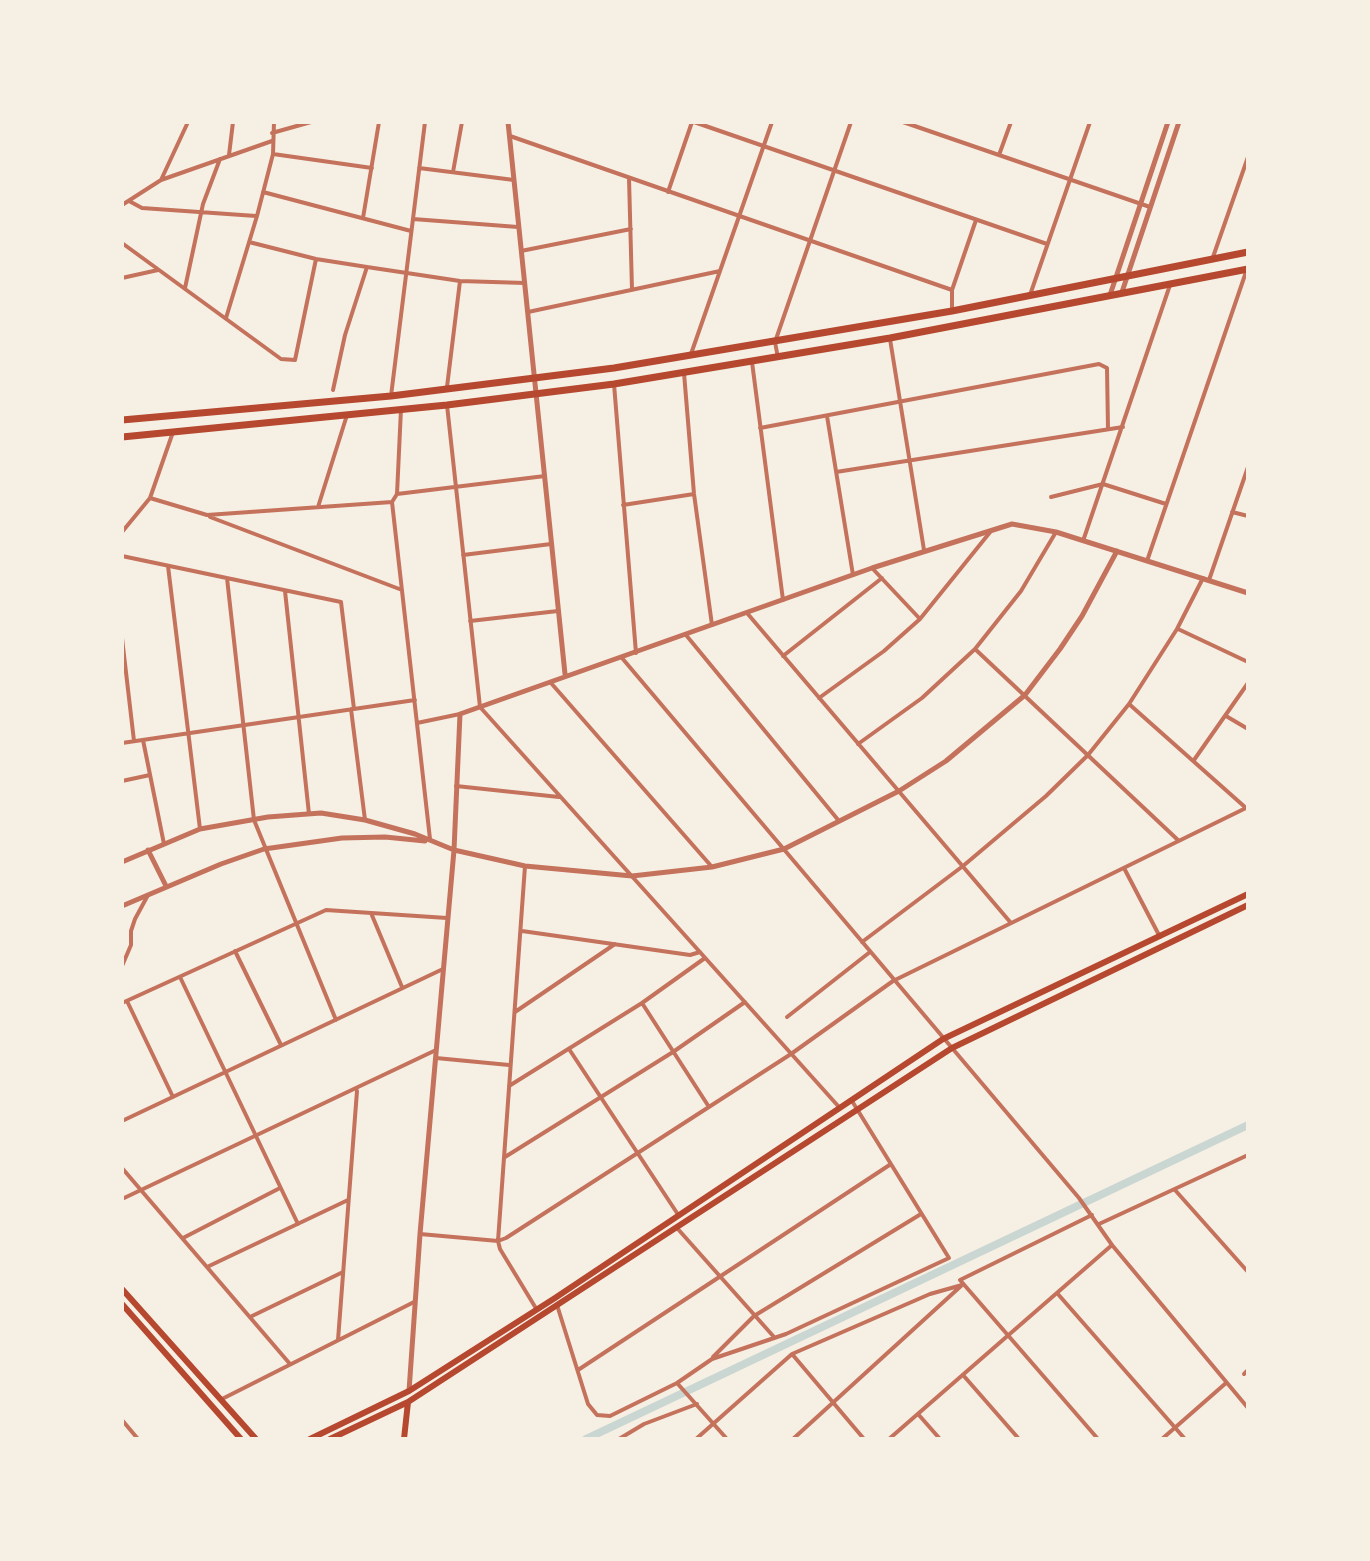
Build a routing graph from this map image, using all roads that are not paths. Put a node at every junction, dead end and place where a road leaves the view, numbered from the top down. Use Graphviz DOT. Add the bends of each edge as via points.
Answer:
graph roads {
  1 [pos="188,122"];
  2 [pos="233,122"];
  3 [pos="274,122"];
  4 [pos="311,122"];
  5 [pos="379,122"];
  6 [pos="425,122"];
  7 [pos="462,122"];
  8 [pos="508,122"];
  9 [pos="693,122"];
  10 [pos="772,122"];
  11 [pos="851,122"];
  12 [pos="903,122"];
  13 [pos="933,122"];
  14 [pos="1011,122"];
  15 [pos="1090,122"];
  16 [pos="1168,122"];
  17 [pos="1179,122"];
  18 [pos="930,131"];
  19 [pos="272,133"];
  20 [pos="510,136"];
  21 [pos="272,141"];
  22 [pos="763,146"];
  23 [pos="273,154"];
  24 [pos="999,155"];
  25 [pos="228,156"];
  26 [pos="1248,157"];
  27 [pos="220,159"];
  28 [pos="372,168"];
  29 [pos="419,168"];
  30 [pos="834,171"];
  31 [pos="453,172"];
  32 [pos="1245,173"];
  33 [pos="629,178"];
  34 [pos="161,180"];
  35 [pos="514,180"];
  36 [pos="1070,180"];
  37 [pos="263,192"];
  38 [pos="668,192"];
  39 [pos="129,201"];
  40 [pos="1140,204"];
  41 [pos="122,205"];
  42 [pos="1150,207"];
  43 [pos="202,212"];
  44 [pos="257,216"];
  45 [pos="739,216"];
  46 [pos="363,218"];
  47 [pos="413,219"];
  48 [pos="976,220"];
  49 [pos="519,227"];
  50 [pos="631,229"];
  51 [pos="411,231"];
  52 [pos="810,241"];
  53 [pos="249,242"];
  54 [pos="122,243"];
  55 [pos="1047,244"];
  56 [pos="521,251"];
  57 [pos="1248,252"];
  58 [pos="316,259"];
  59 [pos="1213,259"];
  60 [pos="367,267"];
  61 [pos="1248,269"];
  62 [pos="158,270"];
  63 [pos="720,271"];
  64 [pos="406,273"];
  65 [pos="1126,275"];
  66 [pos="122,278"];
  67 [pos="1114,279"];
  68 [pos="460,281"];
  69 [pos="525,283"];
  70 [pos="1170,284"];
  71 [pos="185,289"];
  72 [pos="632,290"];
  73 [pos="952,290"];
  74 [pos="1122,293"];
  75 [pos="1030,295"];
  76 [pos="1110,296"];
  77 [pos="952,311"];
  78 [pos="528,312"];
  79 [pos="226,318"];
  80 [pos="890,338"];
  81 [pos="775,342"];
  82 [pos="691,357"];
  83 [pos="778,358"];
  84 [pos="752,362"];
  85 [pos="684,373"];
  86 [pos="535,380"];
  87 [pos="614,384"];
  88 [pos="333,390"];
  89 [pos="447,390"];
  90 [pos="536,395"];
  91 [pos="391,396"];
  92 [pos="900,402"];
  93 [pos="447,405"];
  94 [pos="401,409"];
  95 [pos="347,415"];
  96 [pos="827,416"];
  97 [pos="122,420"];
  98 [pos="1123,427"];
  99 [pos="760,428"];
  100 [pos="1108,429"];
  101 [pos="173,432"];
  102 [pos="122,437"];
  103 [pos="910,460"];
  104 [pos="1248,467"];
  105 [pos="836,472"];
  106 [pos="545,476"];
  107 [pos="1103,484"];
  108 [pos="455,487"];
  109 [pos="397,494"];
  110 [pos="694,494"];
  111 [pos="1051,497"];
  112 [pos="150,498"];
  113 [pos="392,502"];
  114 [pos="1166,504"];
  115 [pos="623,505"];
  116 [pos="318,507"];
  117 [pos="1232,512"];
  118 [pos="207,515"];
  119 [pos="1248,516"];
  120 [pos="992,529"];
  121 [pos="122,532"];
  122 [pos="1056,532"];
  123 [pos="1083,541"];
  124 [pos="551,544"];
  125 [pos="924,550"];
  126 [pos="1117,551"];
  127 [pos="463,555"];
  128 [pos="122,556"];
  129 [pos="1147,561"];
  130 [pos="168,566"];
  131 [pos="872,568"];
  132 [pos="853,575"];
  133 [pos="227,578"];
  134 [pos="882,578"];
  135 [pos="1206,579"];
  136 [pos="402,590"];
  137 [pos="285,591"];
  138 [pos="1248,593"];
  139 [pos="783,600"];
  140 [pos="558,611"];
  141 [pos="747,613"];
  142 [pos="920,619"];
  143 [pos="470,621"];
  144 [pos="712,626"];
  145 [pos="1177,629"];
  146 [pos="686,635"];
  147 [pos="122,638"];
  148 [pos="975,649"];
  149 [pos="636,653"];
  150 [pos="783,656"];
  151 [pos="622,658"];
  152 [pos="1248,662"];
  153 [pos="565,674"];
  154 [pos="549,681"];
  155 [pos="1248,683"];
  156 [pos="1025,695"];
  157 [pos="819,698"];
  158 [pos="415,700"];
  159 [pos="1129,704"];
  160 [pos="480,707"];
  161 [pos="352,709"];
  162 [pos="460,714"];
  163 [pos="1225,715"];
  164 [pos="299,717"];
  165 [pos="417,723"];
  166 [pos="244,725"];
  167 [pos="1248,729"];
  168 [pos="187,733"];
  169 [pos="143,740"];
  170 [pos="134,741"];
  171 [pos="122,743"];
  172 [pos="858,744"];
  173 [pos="1088,755"];
  174 [pos="1193,760"];
  175 [pos="150,775"];
  176 [pos="122,781"];
  177 [pos="456,786"];
  178 [pos="899,791"];
  179 [pos="561,797"];
  180 [pos="1247,807"];
  181 [pos="309,814"];
  182 [pos="254,820"];
  183 [pos="365,820"];
  184 [pos="839,821"];
  185 [pos="200,829"];
  186 [pos="1179,841"];
  187 [pos="431,842"];
  188 [pos="164,844"];
  189 [pos="264,849"];
  190 [pos="784,849"];
  191 [pos="148,850"];
  192 [pos="454,850"];
  193 [pos="122,862"];
  194 [pos="525,866"];
  195 [pos="963,866"];
  196 [pos="712,867"];
  197 [pos="1124,868"];
  198 [pos="632,876"];
  199 [pos="166,886"];
  200 [pos="149,893"];
  201 [pos="1248,894"];
  202 [pos="1248,905"];
  203 [pos="122,906"];
  204 [pos="371,913"];
  205 [pos="447,918"];
  206 [pos="295,923"];
  207 [pos="1011,923"];
  208 [pos="522,931"];
  209 [pos="1160,937"];
  210 [pos="862,942"];
  211 [pos="615,944"];
  212 [pos="235,951"];
  213 [pos="700,952"];
  214 [pos="870,952"];
  215 [pos="705,958"];
  216 [pos="122,966"];
  217 [pos="443,969"];
  218 [pos="180,976"];
  219 [pos="893,981"];
  220 [pos="402,987"];
  221 [pos="124,1002"];
  222 [pos="745,1002"];
  223 [pos="642,1003"];
  224 [pos="515,1012"];
  225 [pos="787,1017"];
  226 [pos="336,1020"];
  227 [pos="943,1039"];
  228 [pos="281,1045"];
  229 [pos="952,1048"];
  230 [pos="569,1049"];
  231 [pos="436,1050"];
  232 [pos="673,1052"];
  233 [pos="791,1054"];
  234 [pos="436,1058"];
  235 [pos="510,1065"];
  236 [pos="225,1072"];
  237 [pos="509,1086"];
  238 [pos="357,1090"];
  239 [pos="173,1097"];
  240 [pos="600,1097"];
  241 [pos="852,1101"];
  242 [pos="709,1107"];
  243 [pos="841,1109"];
  244 [pos="858,1111"];
  245 [pos="122,1121"];
  246 [pos="255,1135"];
  247 [pos="636,1151"];
  248 [pos="1246,1156"];
  249 [pos="505,1157"];
  250 [pos="1248,1163"];
  251 [pos="891,1164"];
  252 [pos="122,1168"];
  253 [pos="280,1188"];
  254 [pos="140,1189"];
  255 [pos="1174,1189"];
  256 [pos="122,1199"];
  257 [pos="348,1200"];
  258 [pos="921,1214"];
  259 [pos="1092,1215"];
  260 [pos="679,1216"];
  261 [pos="298,1224"];
  262 [pos="1099,1224"];
  263 [pos="677,1228"];
  264 [pos="420,1234"];
  265 [pos="182,1238"];
  266 [pos="498,1241"];
  267 [pos="1112,1245"];
  268 [pos="207,1267"];
  269 [pos="343,1272"];
  270 [pos="1248,1272"];
  271 [pos="720,1276"];
  272 [pos="962,1285"];
  273 [pos="122,1289"];
  274 [pos="1057,1293"];
  275 [pos="556,1301"];
  276 [pos="414,1302"];
  277 [pos="122,1304"];
  278 [pos="537,1310"];
  279 [pos="754,1316"];
  280 [pos="250,1317"];
  281 [pos="1007,1337"];
  282 [pos="775,1338"];
  283 [pos="338,1340"];
  284 [pos="792,1354"];
  285 [pos="712,1359"];
  286 [pos="290,1364"];
  287 [pos="578,1370"];
  288 [pos="963,1375"];
  289 [pos="1226,1383"];
  290 [pos="679,1384"];
  291 [pos="409,1391"];
  292 [pos="222,1399"];
  293 [pos="408,1402"];
  294 [pos="834,1403"];
  295 [pos="697,1404"];
  296 [pos="1248,1408"];
  297 [pos="918,1414"];
  298 [pos="122,1420"];
  299 [pos="714,1423"];
  300 [pos="1175,1428"];
  301 [pos="137,1437"];
  302 [pos="129,1439"];
  303 [pos="241,1439"];
  304 [pos="256,1439"];
  305 [pos="310,1439"];
  306 [pos="330,1439"];
  307 [pos="404,1439"];
  308 [pos="619,1439"];
  309 [pos="696,1439"];
  310 [pos="727,1439"];
  311 [pos="793,1439"];
  312 [pos="864,1439"];
  313 [pos="889,1439"];
  314 [pos="940,1439"];
  315 [pos="1019,1439"];
  316 [pos="1098,1439"];
  317 [pos="1162,1439"];
  318 [pos="1185,1439"];
  1 -- 34 [label="street"];
  2 -- 25 [label="street"];
  3 -- 19 [label="street"];
  4 -- 19 [label="street"];
  5 -- 28 [label="street"];
  6 -- 29 [label="street"];
  7 -- 31 [label="street"];
  8 -- 20 [label="street"];
  9 -- 22 [label="street"];
  9 -- 38 [label="street"];
  10 -- 22 [label="street"];
  11 -- 30 [label="street"];
  12 -- 18 [label="street"];
  13 -- 18 [label="street"];
  14 -- 24 [label="street"];
  15 -- 36 [label="street"];
  16 -- 40 [label="street"];
  17 -- 42 [label="street"];
  18 -- 24 [label="street"];
  19 -- 21 [label="street"];
  20 -- 33 [label="street"];
  20 -- 35 [label="street"];
  21 -- 23 [label="street"];
  21 -- 25 [label="street"];
  22 -- 30 [label="street"];
  22 -- 45 [label="street"];
  23 -- 28 [label="street"];
  23 -- 37 [label="street"];
  24 -- 36 [label="street"];
  25 -- 27 [label="street"];
  26 -- 32 [label="street"];
  27 -- 34 [label="street"];
  27 -- 43 [label="street"];
  28 -- 46 [label="street"];
  29 -- 31 [label="street"];
  29 -- 47 [label="street"];
  30 -- 48 [label="street"];
  30 -- 52 [label="street"];
  31 -- 35 [label="street"];
  32 -- 59 [label="street"];
  33 -- 38 [label="street"];
  33 -- 50 [label="street"];
  34 -- 39 [label="street"];
  35 -- 49 [label="street"];
  36 -- 40 [label="street"];
  36 -- 55 [label="street"];
  37 -- 44 [label="street"];
  37 -- 46 [label="street"];
  38 -- 45 [label="street"];
  39 -- 41 [label="street"];
  39 -- 43 [label="street" via="142,208"];
  40 -- 42 [label="street"];
  40 -- 67 [label="street"];
  42 -- 65 [label="street"];
  43 -- 44 [label="street"];
  43 -- 71 [label="street"];
  44 -- 53 [label="street"];
  45 -- 52 [label="street"];
  45 -- 63 [label="street"];
  46 -- 51 [label="street"];
  47 -- 49 [label="street"];
  47 -- 51 [label="street"];
  48 -- 55 [label="street"];
  48 -- 73 [label="street"];
  49 -- 56 [label="street"];
  50 -- 56 [label="street"];
  50 -- 72 [label="street"];
  51 -- 64 [label="street"];
  52 -- 73 [label="street"];
  52 -- 81 [label="street"];
  53 -- 58 [label="street"];
  53 -- 79 [label="street"];
  54 -- 62 [label="street"];
  55 -- 75 [label="street"];
  56 -- 69 [label="street"];
  57 -- 59 [label="highway"];
  58 -- 60 [label="street"];
  58 -- 79 [label="street" via="295,360 281,359"];
  59 -- 65 [label="highway"];
  60 -- 64 [label="street"];
  60 -- 88 [label="street"];
  61 -- 70 [label="highway"];
  61 -- 114 [label="street"];
  62 -- 66 [label="street"];
  62 -- 71 [label="street"];
  63 -- 72 [label="street"];
  63 -- 82 [label="street"];
  64 -- 68 [label="street"];
  64 -- 91 [label="street"];
  65 -- 67 [label="highway"];
  65 -- 74 [label="street"];
  67 -- 75 [label="highway"];
  67 -- 76 [label="street"];
  68 -- 69 [label="street"];
  68 -- 89 [label="street"];
  69 -- 78 [label="street"];
  70 -- 74 [label="highway"];
  70 -- 98 [label="street"];
  71 -- 79 [label="street"];
  72 -- 78 [label="street"];
  73 -- 77 [label="street"];
  74 -- 76 [label="highway"];
  75 -- 77 [label="highway"];
  76 -- 80 [label="highway"];
  77 -- 81 [label="highway"];
  78 -- 86 [label="street"];
  80 -- 83 [label="highway"];
  80 -- 92 [label="street"];
  81 -- 82 [label="highway"];
  81 -- 83 [label="street"];
  82 -- 86 [label="highway"];
  83 -- 84 [label="highway"];
  84 -- 85 [label="highway"];
  84 -- 99 [label="street"];
  85 -- 87 [label="highway"];
  85 -- 110 [label="street"];
  86 -- 89 [label="highway"];
  86 -- 90 [label="street"];
  87 -- 90 [label="highway"];
  87 -- 115 [label="street"];
  89 -- 91 [label="highway"];
  90 -- 93 [label="highway"];
  90 -- 106 [label="street"];
  91 -- 97 [label="highway"];
  92 -- 96 [label="street"];
  92 -- 100 [label="street" via="1099,364 1107,368"];
  92 -- 103 [label="street"];
  93 -- 94 [label="highway"];
  93 -- 108 [label="street"];
  94 -- 95 [label="highway"];
  94 -- 109 [label="street"];
  95 -- 101 [label="highway"];
  95 -- 116 [label="street"];
  96 -- 99 [label="street"];
  96 -- 105 [label="street"];
  98 -- 100 [label="street"];
  98 -- 107 [label="street"];
  99 -- 139 [label="street"];
  100 -- 103 [label="street"];
  101 -- 102 [label="highway"];
  101 -- 112 [label="street"];
  103 -- 105 [label="street"];
  103 -- 125 [label="street"];
  104 -- 117 [label="street"];
  105 -- 132 [label="street"];
  106 -- 108 [label="street"];
  106 -- 124 [label="street"];
  107 -- 111 [label="street"];
  107 -- 114 [label="street"];
  107 -- 123 [label="street"];
  108 -- 109 [label="street"];
  108 -- 127 [label="street"];
  109 -- 113 [label="street"];
  110 -- 115 [label="street"];
  110 -- 144 [label="street"];
  112 -- 118 [label="street"];
  112 -- 121 [label="street"];
  113 -- 116 [label="street"];
  113 -- 136 [label="street"];
  114 -- 129 [label="street"];
  115 -- 149 [label="street"];
  116 -- 118 [label="street"];
  117 -- 119 [label="street"];
  117 -- 135 [label="street"];
  118 -- 136 [label="street"];
  120 -- 122 [label="street" via="1022,524"];
  120 -- 125 [label="street"];
  120 -- 142 [label="street"];
  122 -- 123 [label="street"];
  122 -- 148 [label="street" via="1021,591"];
  123 -- 126 [label="street"];
  124 -- 127 [label="street"];
  124 -- 140 [label="street"];
  125 -- 131 [label="street"];
  126 -- 129 [label="street"];
  126 -- 156 [label="street" via="1082,616"];
  127 -- 143 [label="street"];
  128 -- 130 [label="street"];
  129 -- 135 [label="street"];
  130 -- 133 [label="street"];
  130 -- 168 [label="street"];
  131 -- 132 [label="street"];
  131 -- 134 [label="street"];
  132 -- 139 [label="street"];
  133 -- 137 [label="street"];
  133 -- 166 [label="street"];
  134 -- 142 [label="street"];
  134 -- 150 [label="street"];
  135 -- 138 [label="street"];
  135 -- 145 [label="street"];
  136 -- 158 [label="street"];
  137 -- 161 [label="street" via="341,602"];
  137 -- 164 [label="street"];
  139 -- 141 [label="street"];
  140 -- 143 [label="street"];
  140 -- 153 [label="street"];
  141 -- 144 [label="street"];
  141 -- 150 [label="street"];
  142 -- 157 [label="street"];
  143 -- 160 [label="street"];
  144 -- 146 [label="street"];
  145 -- 152 [label="street"];
  145 -- 159 [label="street"];
  146 -- 149 [label="street"];
  146 -- 184 [label="street"];
  147 -- 170 [label="street"];
  148 -- 156 [label="street"];
  148 -- 172 [label="street" via="922,698"];
  149 -- 151 [label="street"];
  150 -- 157 [label="street"];
  151 -- 153 [label="street"];
  151 -- 190 [label="street"];
  153 -- 154 [label="street"];
  154 -- 160 [label="street"];
  154 -- 196 [label="street"];
  155 -- 163 [label="street"];
  156 -- 173 [label="street"];
  156 -- 178 [label="street" via="946,761"];
  157 -- 172 [label="street"];
  158 -- 161 [label="street"];
  158 -- 165 [label="street"];
  159 -- 173 [label="street"];
  159 -- 174 [label="street"];
  160 -- 162 [label="street"];
  160 -- 179 [label="street"];
  161 -- 164 [label="street"];
  161 -- 183 [label="street"];
  162 -- 165 [label="street"];
  162 -- 177 [label="street"];
  163 -- 167 [label="street"];
  163 -- 174 [label="street"];
  164 -- 166 [label="street"];
  164 -- 181 [label="street"];
  165 -- 187 [label="street"];
  166 -- 168 [label="street"];
  166 -- 182 [label="street"];
  168 -- 169 [label="street"];
  168 -- 185 [label="street"];
  169 -- 170 [label="street"];
  169 -- 175 [label="street"];
  170 -- 171 [label="street"];
  172 -- 178 [label="street"];
  173 -- 186 [label="street"];
  173 -- 195 [label="street"];
  174 -- 180 [label="street"];
  175 -- 176 [label="street"];
  175 -- 188 [label="street"];
  177 -- 179 [label="street"];
  177 -- 192 [label="street"];
  178 -- 184 [label="street"];
  178 -- 195 [label="street"];
  179 -- 198 [label="street"];
  180 -- 186 [label="street"];
  181 -- 182 [label="street"];
  181 -- 183 [label="street"];
  182 -- 185 [label="street"];
  182 -- 189 [label="street"];
  183 -- 187 [label="street"];
  184 -- 190 [label="street"];
  185 -- 188 [label="street"];
  186 -- 197 [label="street"];
  187 -- 189 [label="street" via="342,838"];
  187 -- 192 [label="street"];
  188 -- 191 [label="street"];
  189 -- 199 [label="street"];
  189 -- 206 [label="street"];
  190 -- 196 [label="street"];
  190 -- 210 [label="street"];
  191 -- 193 [label="street"];
  191 -- 199 [label="street"];
  192 -- 194 [label="street"];
  192 -- 205 [label="street"];
  194 -- 198 [label="street"];
  194 -- 208 [label="street"];
  195 -- 207 [label="street"];
  195 -- 210 [label="street"];
  196 -- 198 [label="street"];
  197 -- 207 [label="street"];
  197 -- 209 [label="street"];
  198 -- 213 [label="street"];
  199 -- 200 [label="street"];
  200 -- 203 [label="street"];
  200 -- 216 [label="street" via="135,919"];
  201 -- 209 [label="main road"];
  202 -- 229 [label="main road"];
  204 -- 205 [label="street"];
  204 -- 206 [label="street" via="326,910"];
  204 -- 220 [label="street"];
  205 -- 217 [label="street"];
  206 -- 212 [label="street"];
  206 -- 226 [label="street"];
  207 -- 219 [label="street"];
  208 -- 211 [label="street"];
  208 -- 224 [label="street"];
  209 -- 227 [label="main road"];
  210 -- 214 [label="street"];
  211 -- 213 [label="street"];
  211 -- 224 [label="street"];
  212 -- 218 [label="street"];
  212 -- 228 [label="street"];
  213 -- 215 [label="street"];
  214 -- 219 [label="street"];
  214 -- 225 [label="street"];
  215 -- 222 [label="street"];
  215 -- 223 [label="street"];
  217 -- 220 [label="street"];
  217 -- 231 [label="street"];
  218 -- 221 [label="street"];
  218 -- 236 [label="street"];
  219 -- 227 [label="street"];
  219 -- 233 [label="street"];
  220 -- 226 [label="street"];
  221 -- 239 [label="street"];
  222 -- 232 [label="street"];
  222 -- 233 [label="street"];
  223 -- 230 [label="street"];
  223 -- 232 [label="street"];
  224 -- 235 [label="street"];
  226 -- 228 [label="street"];
  227 -- 229 [label="street"];
  227 -- 241 [label="main road"];
  228 -- 236 [label="street"];
  229 -- 244 [label="main road"];
  229 -- 259 [label="street"];
  230 -- 237 [label="street"];
  230 -- 240 [label="street"];
  231 -- 234 [label="street"];
  231 -- 238 [label="street"];
  232 -- 240 [label="street"];
  232 -- 242 [label="street"];
  233 -- 242 [label="street"];
  233 -- 243 [label="street"];
  234 -- 235 [label="street"];
  234 -- 264 [label="street"];
  235 -- 237 [label="street"];
  236 -- 239 [label="street"];
  236 -- 246 [label="street"];
  237 -- 249 [label="street"];
  238 -- 246 [label="street"];
  238 -- 257 [label="street"];
  239 -- 245 [label="street"];
  240 -- 247 [label="street"];
  240 -- 249 [label="street"];
  241 -- 243 [label="main road"];
  241 -- 244 [label="street"];
  242 -- 247 [label="street"];
  243 -- 260 [label="main road"];
  244 -- 251 [label="street"];
  244 -- 263 [label="main road"];
  246 -- 253 [label="street"];
  246 -- 254 [label="street"];
  247 -- 260 [label="street"];
  247 -- 266 [label="street"];
  248 -- 250 [label="street"];
  248 -- 255 [label="street"];
  249 -- 266 [label="street"];
  251 -- 258 [label="street"];
  251 -- 271 [label="street"];
  252 -- 254 [label="street"];
  253 -- 261 [label="street"];
  253 -- 265 [label="street"];
  254 -- 256 [label="street"];
  254 -- 265 [label="street"];
  255 -- 262 [label="street"];
  255 -- 270 [label="street"];
  257 -- 261 [label="street"];
  257 -- 269 [label="street"];
  258 -- 279 [label="street"];
  258 -- 282 [label="street" via="949,1258"];
  259 -- 262 [label="street"];
  259 -- 272 [label="street" via="960,1280"];
  260 -- 275 [label="main road"];
  261 -- 268 [label="street"];
  262 -- 267 [label="street"];
  263 -- 271 [label="street"];
  263 -- 275 [label="main road"];
  264 -- 266 [label="street"];
  264 -- 276 [label="street"];
  265 -- 268 [label="street"];
  266 -- 278 [label="street"];
  267 -- 274 [label="street"];
  267 -- 289 [label="street"];
  268 -- 280 [label="street"];
  269 -- 280 [label="street"];
  269 -- 283 [label="street"];
  271 -- 279 [label="street"];
  271 -- 287 [label="street"];
  272 -- 281 [label="street"];
  272 -- 284 [label="street"];
  272 -- 294 [label="street"];
  273 -- 292 [label="main road"];
  274 -- 281 [label="street"];
  274 -- 300 [label="street"];
  275 -- 278 [label="main road"];
  275 -- 287 [label="street"];
  275 -- 293 [label="main road"];
  276 -- 283 [label="street"];
  276 -- 291 [label="street"];
  277 -- 303 [label="main road"];
  278 -- 291 [label="main road"];
  279 -- 282 [label="street"];
  279 -- 285 [label="street"];
  280 -- 286 [label="street"];
  281 -- 288 [label="street"];
  281 -- 316 [label="street"];
  282 -- 285 [label="street"];
  283 -- 286 [label="street"];
  284 -- 294 [label="street"];
  284 -- 299 [label="street"];
  285 -- 290 [label="street"];
  286 -- 292 [label="street"];
  287 -- 290 [label="street" via="588,1404 603,1416"];
  288 -- 297 [label="street"];
  288 -- 315 [label="street"];
  289 -- 296 [label="street"];
  289 -- 300 [label="street"];
  290 -- 295 [label="street"];
  291 -- 293 [label="main road"];
  291 -- 305 [label="main road"];
  292 -- 304 [label="main road"];
  293 -- 306 [label="main road"];
  293 -- 307 [label="main road"];
  294 -- 311 [label="street"];
  294 -- 312 [label="street"];
  295 -- 299 [label="street"];
  295 -- 308 [label="street"];
  297 -- 313 [label="street"];
  297 -- 314 [label="street"];
  298 -- 301 [label="street"];
  299 -- 309 [label="street"];
  299 -- 310 [label="street"];
  300 -- 317 [label="street"];
  300 -- 318 [label="street"];
  301 -- 302 [label="street"];
}
